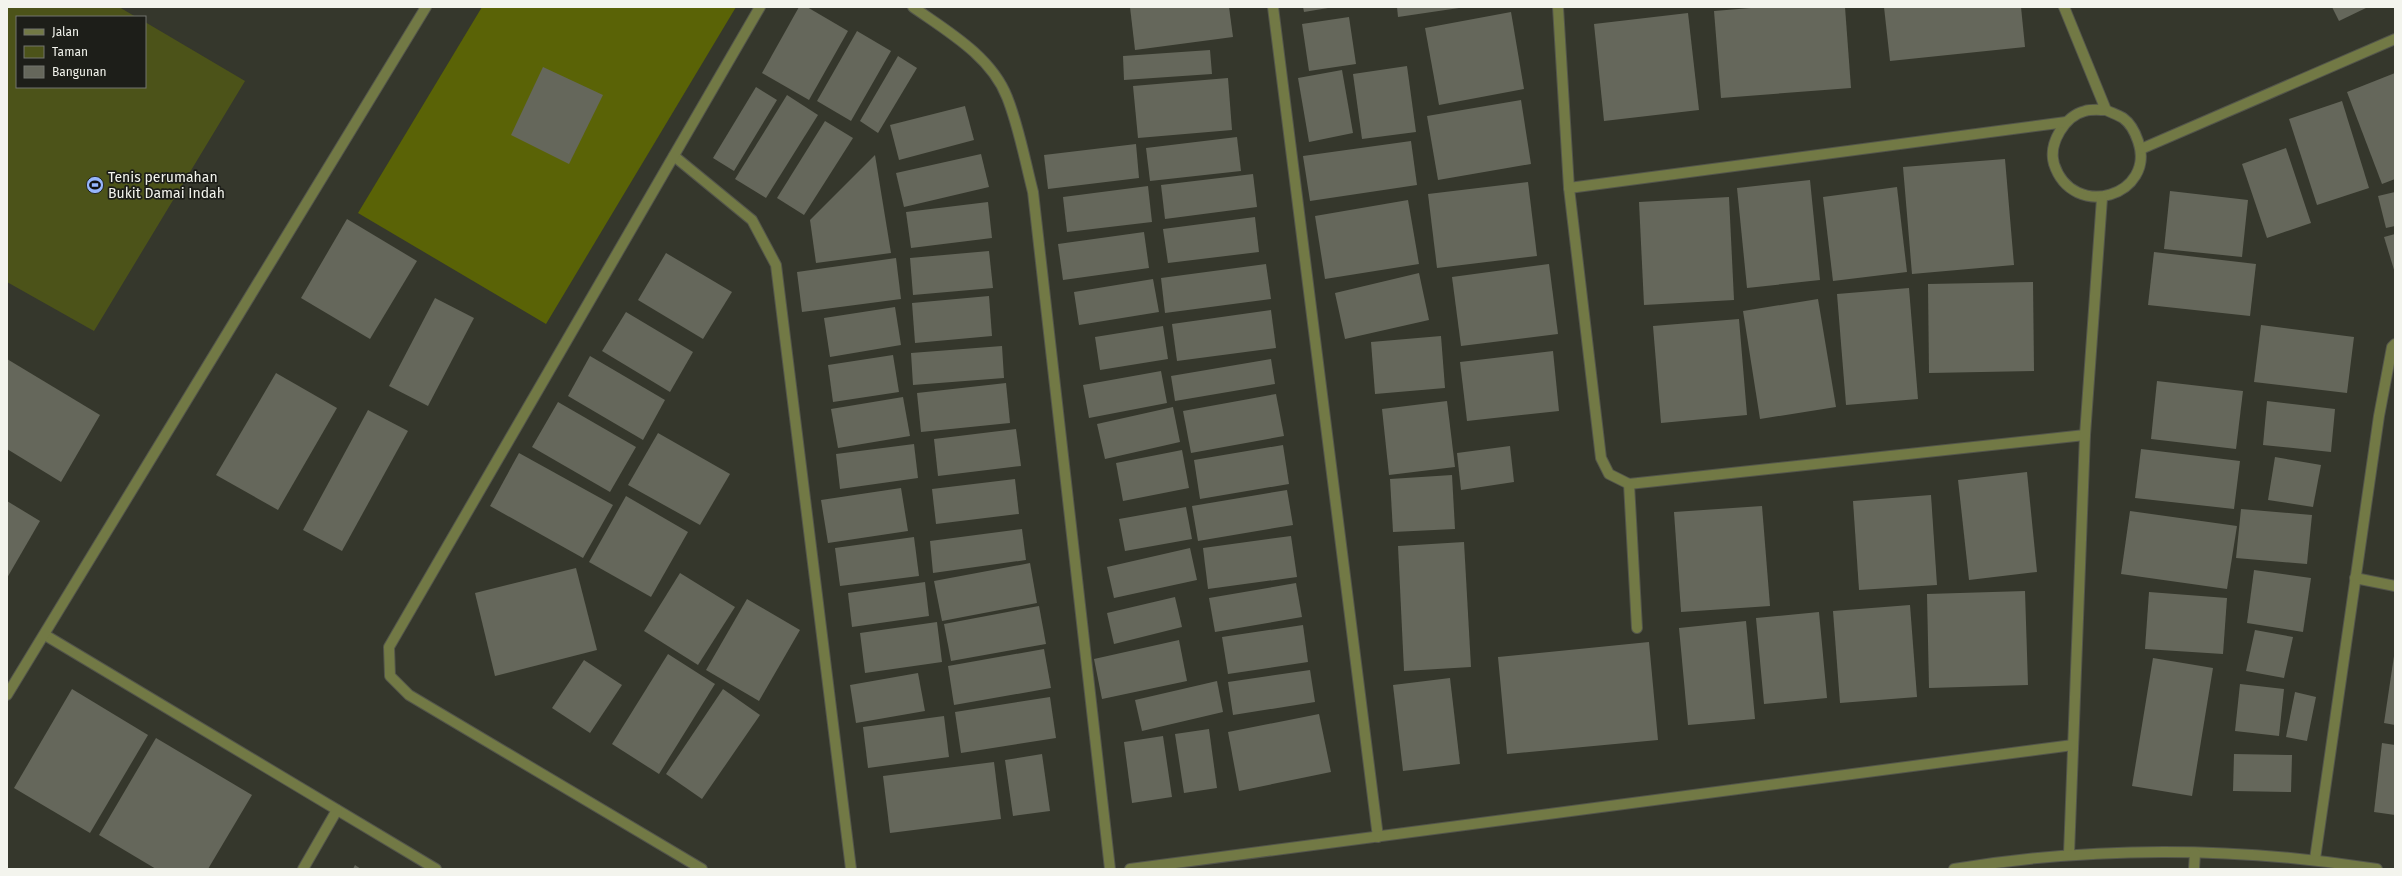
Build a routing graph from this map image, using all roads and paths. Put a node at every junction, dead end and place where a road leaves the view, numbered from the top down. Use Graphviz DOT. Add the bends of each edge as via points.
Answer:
graph roads {
  1 [pos="426,7"];
  2 [pos="760,7"];
  3 [pos="913,7"];
  4 [pos="1273,7"];
  5 [pos="1558,7"];
  6 [pos="2064,7"];
  7 [pos="2395,39"];
  8 [pos="2106,110"];
  9 [pos="2066,122"];
  10 [pos="2141,149"];
  11 [pos="674,156"];
  12 [pos="1569,188"];
  13 [pos="2102,198"];
  14 [pos="2395,344"];
  15 [pos="2085,435"];
  16 [pos="1629,484"];
  17 [pos="2355,578"];
  18 [pos="2395,586"];
  19 [pos="1637,628"];
  20 [pos="45,635"];
  21 [pos="7,695"];
  22 [pos="2073,745"];
  23 [pos="337,810"];
  24 [pos="1378,836"];
  25 [pos="2196,853"];
  26 [pos="2069,854"];
  27 [pos="2315,859"];
  28 [pos="1988,866"];
  29 [pos="303,869"];
  30 [pos="436,869"];
  31 [pos="702,869"];
  32 [pos="851,869"];
  33 [pos="1110,869"];
  34 [pos="1130,869"];
  35 [pos="1954,869"];
  36 [pos="2194,869"];
  37 [pos="2377,869"];
  1 -- 20 [label="street"];
  2 -- 11 [label="street"];
  3 -- 33 [label="street" via="960,40 989,67 1007,96 1033,192"];
  4 -- 24 [label="street"];
  5 -- 12 [label="street"];
  6 -- 8 [label="street"];
  7 -- 10 [label="street"];
  8 -- 9 [label="street" via="2085,110"];
  8 -- 10 [label="street" via="2123,118 2135,132"];
  9 -- 12 [label="street"];
  9 -- 13 [label="street" via="2055,141 2054,162 2063,182 2080,195"];
  10 -- 13 [label="street" via="2139,166 2132,181 2118,192"];
  11 -- 31 [label="street" via="389,647 390,676 409,695"];
  11 -- 32 [label="street" via="752,220 776,265"];
  12 -- 16 [label="street" via="1601,458 1609,474"];
  13 -- 15 [label="street"];
  14 -- 17 [label="street" via="2392,347 2379,416"];
  15 -- 16 [label="street"];
  15 -- 22 [label="street"];
  16 -- 19 [label="street"];
  17 -- 18 [label="street"];
  17 -- 27 [label="street"];
  20 -- 21 [label="street"];
  20 -- 23 [label="street"];
  22 -- 24 [label="street"];
  22 -- 26 [label="street"];
  23 -- 29 [label="street"];
  23 -- 30 [label="street"];
  24 -- 34 [label="street"];
  25 -- 26 [label="street"];
  25 -- 27 [label="street"];
  25 -- 36 [label="street"];
  26 -- 28 [label="street"];
  27 -- 37 [label="street"];
  28 -- 35 [label="street"];
}
